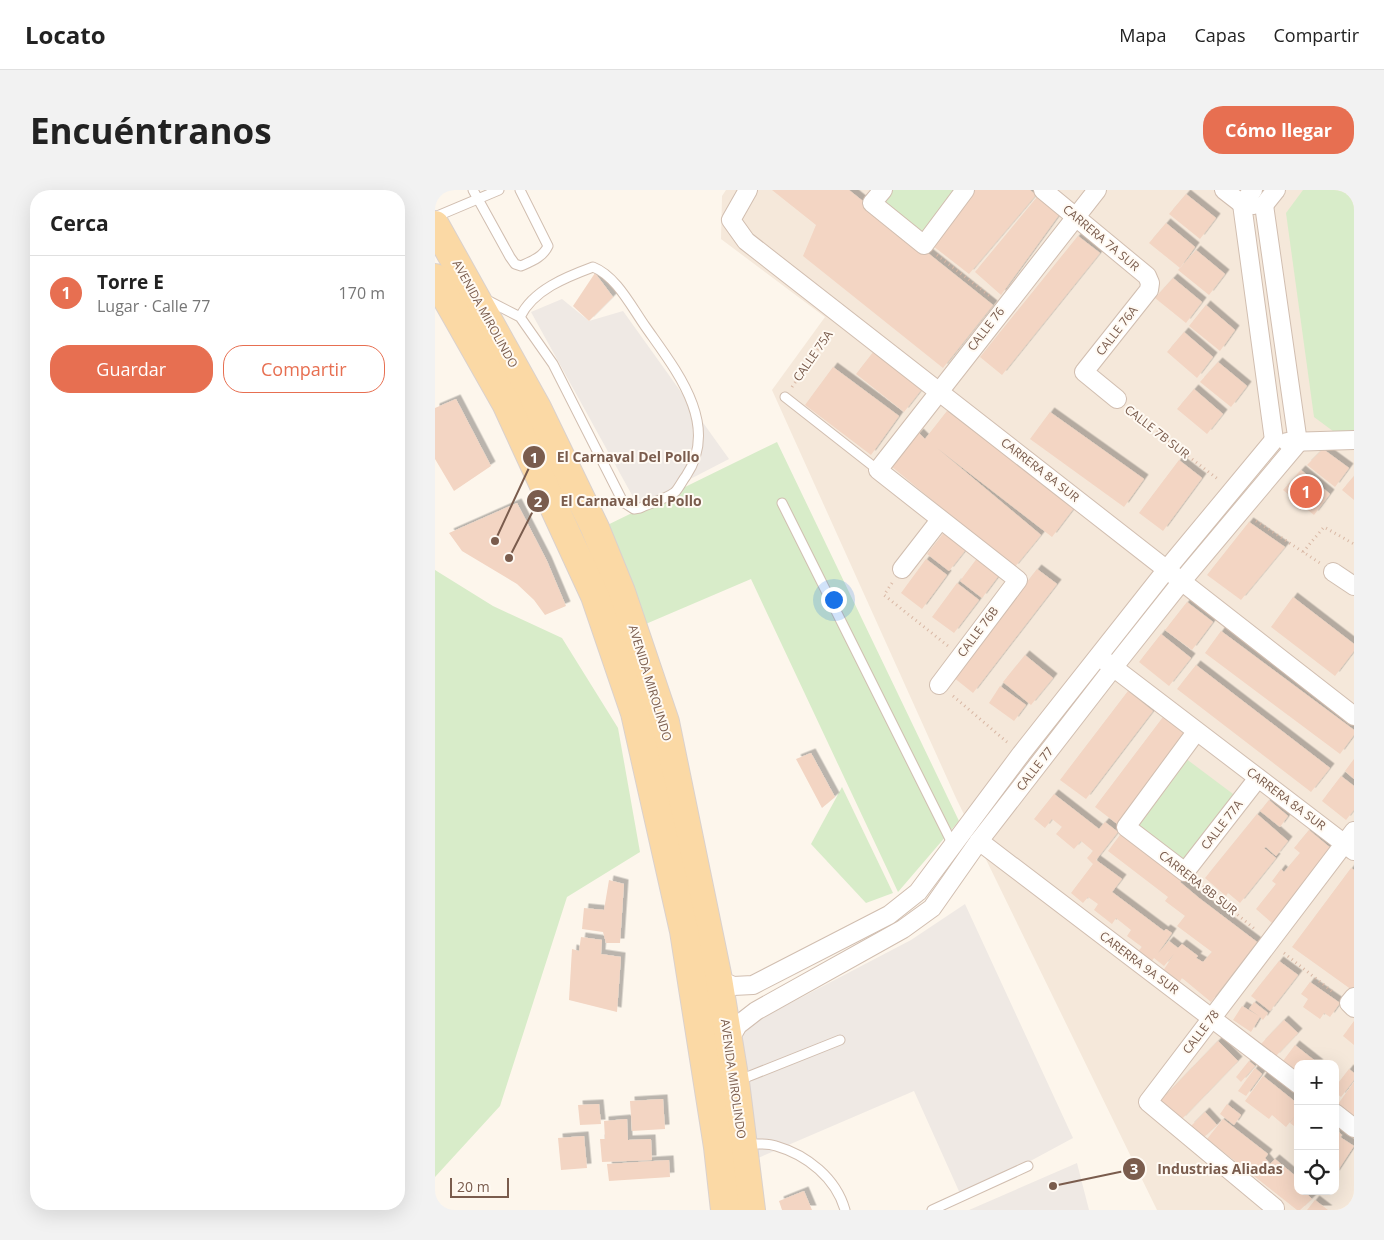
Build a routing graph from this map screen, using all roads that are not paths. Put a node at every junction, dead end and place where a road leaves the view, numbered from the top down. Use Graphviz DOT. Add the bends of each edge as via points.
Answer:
graph roads {
  1 [pos="473,190"];
  2 [pos="499,190"];
  3 [pos="520,190"];
  4 [pos="748,190"];
  5 [pos="965,190"];
  6 [pos="1043,190"];
  7 [pos="1097,190"];
  8 [pos="1224,190"];
  9 [pos="1277,190"];
  10 [pos="878,196"];
  11 [pos="1247,197"];
  12 [pos="478,199"];
  13 [pos="1264,205"];
  14 [pos="1075,216"];
  15 [pos="435,217"];
  16 [pos="435,225"];
  17 [pos="435,278"];
  18 [pos="1149,290"];
  19 [pos="475,296"];
  20 [pos="520,317"];
  21 [pos="1085,372"];
  22 [pos="938,391"];
  23 [pos="785,397"];
  24 [pos="1117,399"];
  25 [pos="1274,440"];
  26 [pos="1354,440"];
  27 [pos="1298,443"];
  28 [pos="877,470"];
  29 [pos="782,503"];
  30 [pos="940,520"];
  31 [pos="1167,569"];
  32 [pos="902,570"];
  33 [pos="1333,572"];
  34 [pos="1182,581"];
  35 [pos="1354,586"];
  36 [pos="1099,656"];
  37 [pos="1113,668"];
  38 [pos="939,685"];
  39 [pos="1354,716"];
  40 [pos="1197,732"];
  41 [pos="1258,778"];
  42 [pos="979,841"];
  43 [pos="1351,842"];
  44 [pos="954,846"];
  45 [pos="968,857"];
  46 [pos="1185,872"];
  47 [pos="718,979"];
  48 [pos="1211,1018"];
  49 [pos="840,1040"];
  50 [pos="728,1042"];
  51 [pos="1294,1081"];
  52 [pos="735,1082"];
  53 [pos="1339,1116"];
  54 [pos="1354,1128"];
  55 [pos="741,1144"];
  56 [pos="1028,1166"];
  57 [pos="1274,1209"];
  58 [pos="725,1210"];
  59 [pos="751,1210"];
  60 [pos="845,1210"];
  61 [pos="932,1210"];
  1 -- 12 [label="lane"];
  2 -- 12 [label="lane"];
  3 -- 12 [label="lane" via="548,246 537,259 521,266 510,257"];
  4 -- 22 [label="street, CARRERA 8A SUR" via="731,220 746,241"];
  5 -- 10 [label="street" via="925,245"];
  6 -- 14 [label="street, CARRERA 7A SUR"];
  7 -- 14 [label="street, CALLE 76"];
  8 -- 11 [label="street"];
  9 -- 13 [label="street"];
  11 -- 13 [label="street"];
  11 -- 25 [label="street"];
  12 -- 15 [label="lane"];
  13 -- 27 [label="street"];
  14 -- 18 [label="street, CARRERA 7A SUR" via="1147,276"];
  14 -- 22 [label="street, CALLE 76"];
  16 -- 19 [label="main road, AVENIDA MIROLINDO"];
  17 -- 58 [label="main road, AVENIDA MIROLINDO" via="506,403 595,596 635,713 683,931"];
  18 -- 21 [label="street, CALLE 76A"];
  19 -- 20 [label="lane"];
  19 -- 47 [label="main road, AVENIDA MIROLINDO" via="537,408 595,528 621,592 665,722"];
  20 -- 20 [label="lane" via="553,364 623,502 634,509 675,492 692,468 699,446 695,405 670,362 614,283 593,267 533,297"];
  21 -- 24 [label="street, CALLE 7B SUR"];
  22 -- 28 [label="street, CALLE 76"];
  22 -- 31 [label="street, CARRERA 8A SUR"];
  23 -- 28 [label="lane"];
  25 -- 27 [label="street"];
  25 -- 31 [label="street, CALLE 77"];
  26 -- 27 [label="street"];
  27 -- 34 [label="street, CALLE 77"];
  28 -- 30 [label="street"];
  29 -- 44 [label="lane"];
  30 -- 32 [label="street"];
  30 -- 38 [label="street, CALLE 76B" via="1018,580"];
  31 -- 34 [label="street, CARRERA 8A SUR"];
  31 -- 36 [label="street, CALLE 77"];
  33 -- 35 [label="street"];
  34 -- 37 [label="street, CALLE 77"];
  34 -- 39 [label="street, CARRERA 8A SUR"];
  36 -- 37 [label="street, CARRERA 8A SUR"];
  36 -- 44 [label="street, CALLE 77" via="1021,754"];
  37 -- 40 [label="street, CARRERA 8A SUR"];
  37 -- 42 [label="street, CALLE 77"];
  40 -- 41 [label="street, CARRERA 8A SUR"];
  40 -- 46 [label="street, CARRERA 8B SUR" via="1126,827"];
  41 -- 43 [label="street, CARRERA 8A SUR"];
  41 -- 46 [label="street, CALLE 77A"];
  42 -- 45 [label="street, CALLE 77"];
  42 -- 48 [label="street, CARERRA 9A SUR"];
  43 -- 48 [label="street, CALLE 78"];
  44 -- 45 [label="street"];
  44 -- 47 [label="street, CALLE 77" via="918,892 889,915 753,985 733,986"];
  45 -- 50 [label="street, CALLE 77" via="931,908 903,928 756,1011 738,1025"];
  47 -- 50 [label="main road, AVENIDA MIROLINDO"];
  48 -- 51 [label="street, CARERRA 9A SUR"];
  48 -- 57 [label="street, CALLE 78" via="1148,1102"];
  49 -- 52 [label="lane"];
  50 -- 52 [label="main road, AVENIDA MIROLINDO"];
  52 -- 55 [label="main road, AVENIDA MIROLINDO"];
  53 -- 54 [label="street"];
  55 -- 59 [label="main road, AVENIDA MIROLINDO"];
  55 -- 60 [label="lane" via="775,1146 803,1156 829,1179"];
  56 -- 61 [label="lane"];
}
